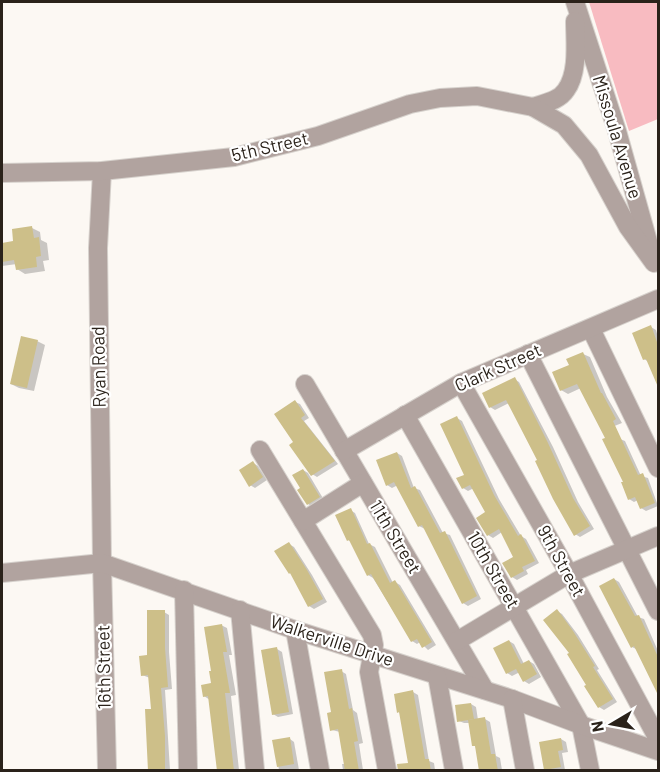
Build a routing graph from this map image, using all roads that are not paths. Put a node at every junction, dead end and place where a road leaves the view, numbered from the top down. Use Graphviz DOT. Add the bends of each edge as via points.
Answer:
graph roads {
  1 [pos="575,2"];
  2 [pos="533,106"];
  3 [pos="102,171"];
  4 [pos="2,173"];
  5 [pos="656,268"];
  6 [pos="658,299"];
  7 [pos="591,329"];
  8 [pos="528,354"];
  9 [pos="460,383"];
  10 [pos="305,384"];
  11 [pos="405,415"];
  12 [pos="260,450"];
  13 [pos="344,451"];
  14 [pos="658,468"];
  15 [pos="363,483"];
  16 [pos="303,521"];
  17 [pos="658,536"];
  18 [pos="629,550"];
  19 [pos="102,563"];
  20 [pos="2,573"];
  21 [pos="569,574"];
  22 [pos="184,590"];
  23 [pos="514,607"];
  24 [pos="240,610"];
  25 [pos="658,611"];
  26 [pos="295,630"];
  27 [pos="457,641"];
  28 [pos="372,655"];
  29 [pos="437,676"];
  30 [pos="485,690"];
  31 [pos="512,699"];
  32 [pos="581,725"];
  33 [pos="658,740"];
  34 [pos="658,751"];
  35 [pos="107,771"];
  36 [pos="188,771"];
  37 [pos="255,771"];
  38 [pos="320,771"];
  39 [pos="387,771"];
  40 [pos="454,771"];
  41 [pos="525,771"];
  42 [pos="590,771"];
  1 -- 2 [label="street" via="575,64 566,91"];
  1 -- 5 [label="street, Missoula Avenue"];
  2 -- 3 [label="street, 5th Street" via="477,96 440,98 234,157"];
  2 -- 5 [label="street, 5th Street" via="564,125 589,155 628,227"];
  3 -- 4 [label="street, 5th Street"];
  3 -- 19 [label="street, Ryan Road" via="98,248"];
  6 -- 7 [label="street, Clark Street"];
  7 -- 8 [label="street, Clark Street"];
  7 -- 14 [label="street"];
  8 -- 9 [label="street, Clark Street"];
  8 -- 18 [label="street"];
  9 -- 11 [label="street, Clark Street"];
  9 -- 21 [label="street, 9th Street"];
  10 -- 13 [label="street, 11th Street"];
  11 -- 13 [label="street, Clark Street"];
  11 -- 23 [label="street, 10th Street"];
  12 -- 16 [label="street"];
  13 -- 15 [label="street, 11th Street"];
  15 -- 16 [label="street"];
  15 -- 27 [label="street, 11th Street"];
  16 -- 28 [label="street" via="372,635"];
  17 -- 18 [label="street"];
  18 -- 21 [label="street"];
  18 -- 25 [label="street"];
  19 -- 20 [label="street, Walkerville Drive"];
  19 -- 22 [label="street, Walkerville Drive"];
  19 -- 35 [label="street, 16th Street"];
  21 -- 23 [label="street"];
  21 -- 33 [label="street, 9th Street"];
  22 -- 24 [label="street, Walkerville Drive"];
  22 -- 36 [label="street"];
  23 -- 27 [label="street"];
  23 -- 32 [label="street, 10th Street"];
  24 -- 26 [label="street, Walkerville Drive"];
  24 -- 37 [label="street"];
  26 -- 28 [label="street, Walkerville Drive"];
  26 -- 38 [label="street"];
  27 -- 30 [label="street, 11th Street"];
  28 -- 29 [label="street, Walkerville Drive"];
  28 -- 39 [label="street" via="369,672"];
  29 -- 30 [label="street, Walkerville Drive"];
  29 -- 40 [label="street"];
  30 -- 31 [label="street, Walkerville Drive"];
  31 -- 32 [label="street, Walkerville Drive"];
  31 -- 41 [label="street"];
  32 -- 34 [label="street, Walkerville Drive"];
  32 -- 42 [label="street, 10th Street"];
}
